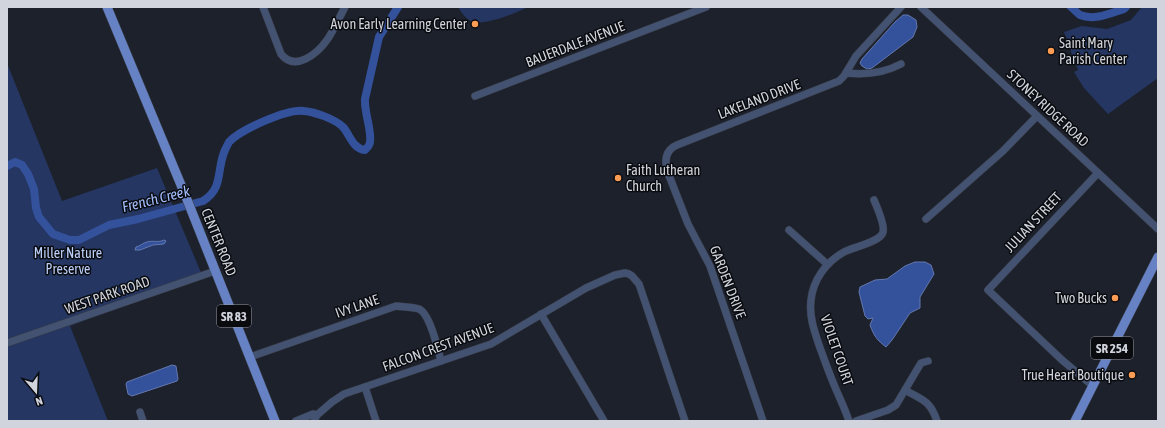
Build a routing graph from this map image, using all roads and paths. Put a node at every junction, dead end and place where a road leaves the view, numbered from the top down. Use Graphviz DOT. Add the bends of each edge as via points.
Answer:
graph roads {
  1 [pos="107,7"];
  2 [pos="263,7"];
  3 [pos="345,7"];
  4 [pos="706,7"];
  5 [pos="901,7"];
  6 [pos="921,7"];
  7 [pos="901,64"];
  8 [pos="846,73"];
  9 [pos="475,96"];
  10 [pos="1037,116"];
  11 [pos="666,155"];
  12 [pos="1098,173"];
  13 [pos="874,200"];
  14 [pos="926,219"];
  15 [pos="1158,229"];
  16 [pos="789,230"];
  17 [pos="1158,257"];
  18 [pos="827,264"];
  19 [pos="216,271"];
  20 [pos="540,314"];
  21 [pos="7,344"];
  22 [pos="250,357"];
  23 [pos="441,361"];
  24 [pos="928,361"];
  25 [pos="1093,386"];
  26 [pos="365,387"];
  27 [pos="905,390"];
  28 [pos="140,412"];
  29 [pos="315,418"];
  30 [pos="143,421"];
  31 [pos="275,421"];
  32 [pos="296,421"];
  33 [pos="376,421"];
  34 [pos="604,421"];
  35 [pos="685,421"];
  36 [pos="763,421"];
  37 [pos="849,421"];
  38 [pos="856,421"];
  39 [pos="937,421"];
  40 [pos="1075,421"];
  1 -- 19 [label="main road, CENTER ROAD / SR 83"];
  2 -- 3 [label="street" via="281,54 287,60 295,62 305,59 320,48"];
  4 -- 9 [label="street, BAUERDALE AVENUE"];
  5 -- 8 [label="street, LAKELAND DRIVE" via="856,56"];
  6 -- 10 [label="street, STONEY RIDGE ROAD"];
  7 -- 8 [label="street" via="864,75"];
  8 -- 11 [label="street, LAKELAND DRIVE" via="835,83 677,145"];
  10 -- 12 [label="street, STONEY RIDGE ROAD"];
  10 -- 14 [label="street" via="1003,151"];
  11 -- 36 [label="street, GARDEN DRIVE" via="667,170 688,224 710,266"];
  12 -- 15 [label="street, STONEY RIDGE ROAD"];
  12 -- 25 [label="street, JULIAN STREET" via="988,290"];
  13 -- 18 [label="street" via="884,227 880,237 843,252"];
  16 -- 18 [label="street"];
  17 -- 25 [label="main road, SR 254"];
  18 -- 37 [label="street, VIOLET COURT" via="813,289 811,316 827,368"];
  19 -- 21 [label="street, WEST PARK ROAD"];
  19 -- 22 [label="main road, CENTER ROAD / SR 83"];
  20 -- 23 [label="street, FALCON CREST AVENUE" via="491,344"];
  20 -- 34 [label="street"];
  20 -- 35 [label="street, FALCON CREST AVENUE" via="598,281 620,273 632,276 641,288"];
  22 -- 23 [label="street, IVY LANE" via="396,306 420,310 424,314"];
  22 -- 31 [label="main road, CENTER ROAD / SR 83"];
  23 -- 26 [label="street, FALCON CREST AVENUE"];
  24 -- 27 [label="street" via="921,363"];
  25 -- 40 [label="main road, SR 254"];
  26 -- 29 [label="street, FALCON CREST AVENUE" via="339,397"];
  26 -- 33 [label="street"];
  27 -- 38 [label="street" via="892,408"];
  27 -- 39 [label="street" via="928,404 934,411"];
  28 -- 30 [label="street"];
  29 -- 32 [label="street, FALCON CREST AVENUE" via="313,414"];
}
